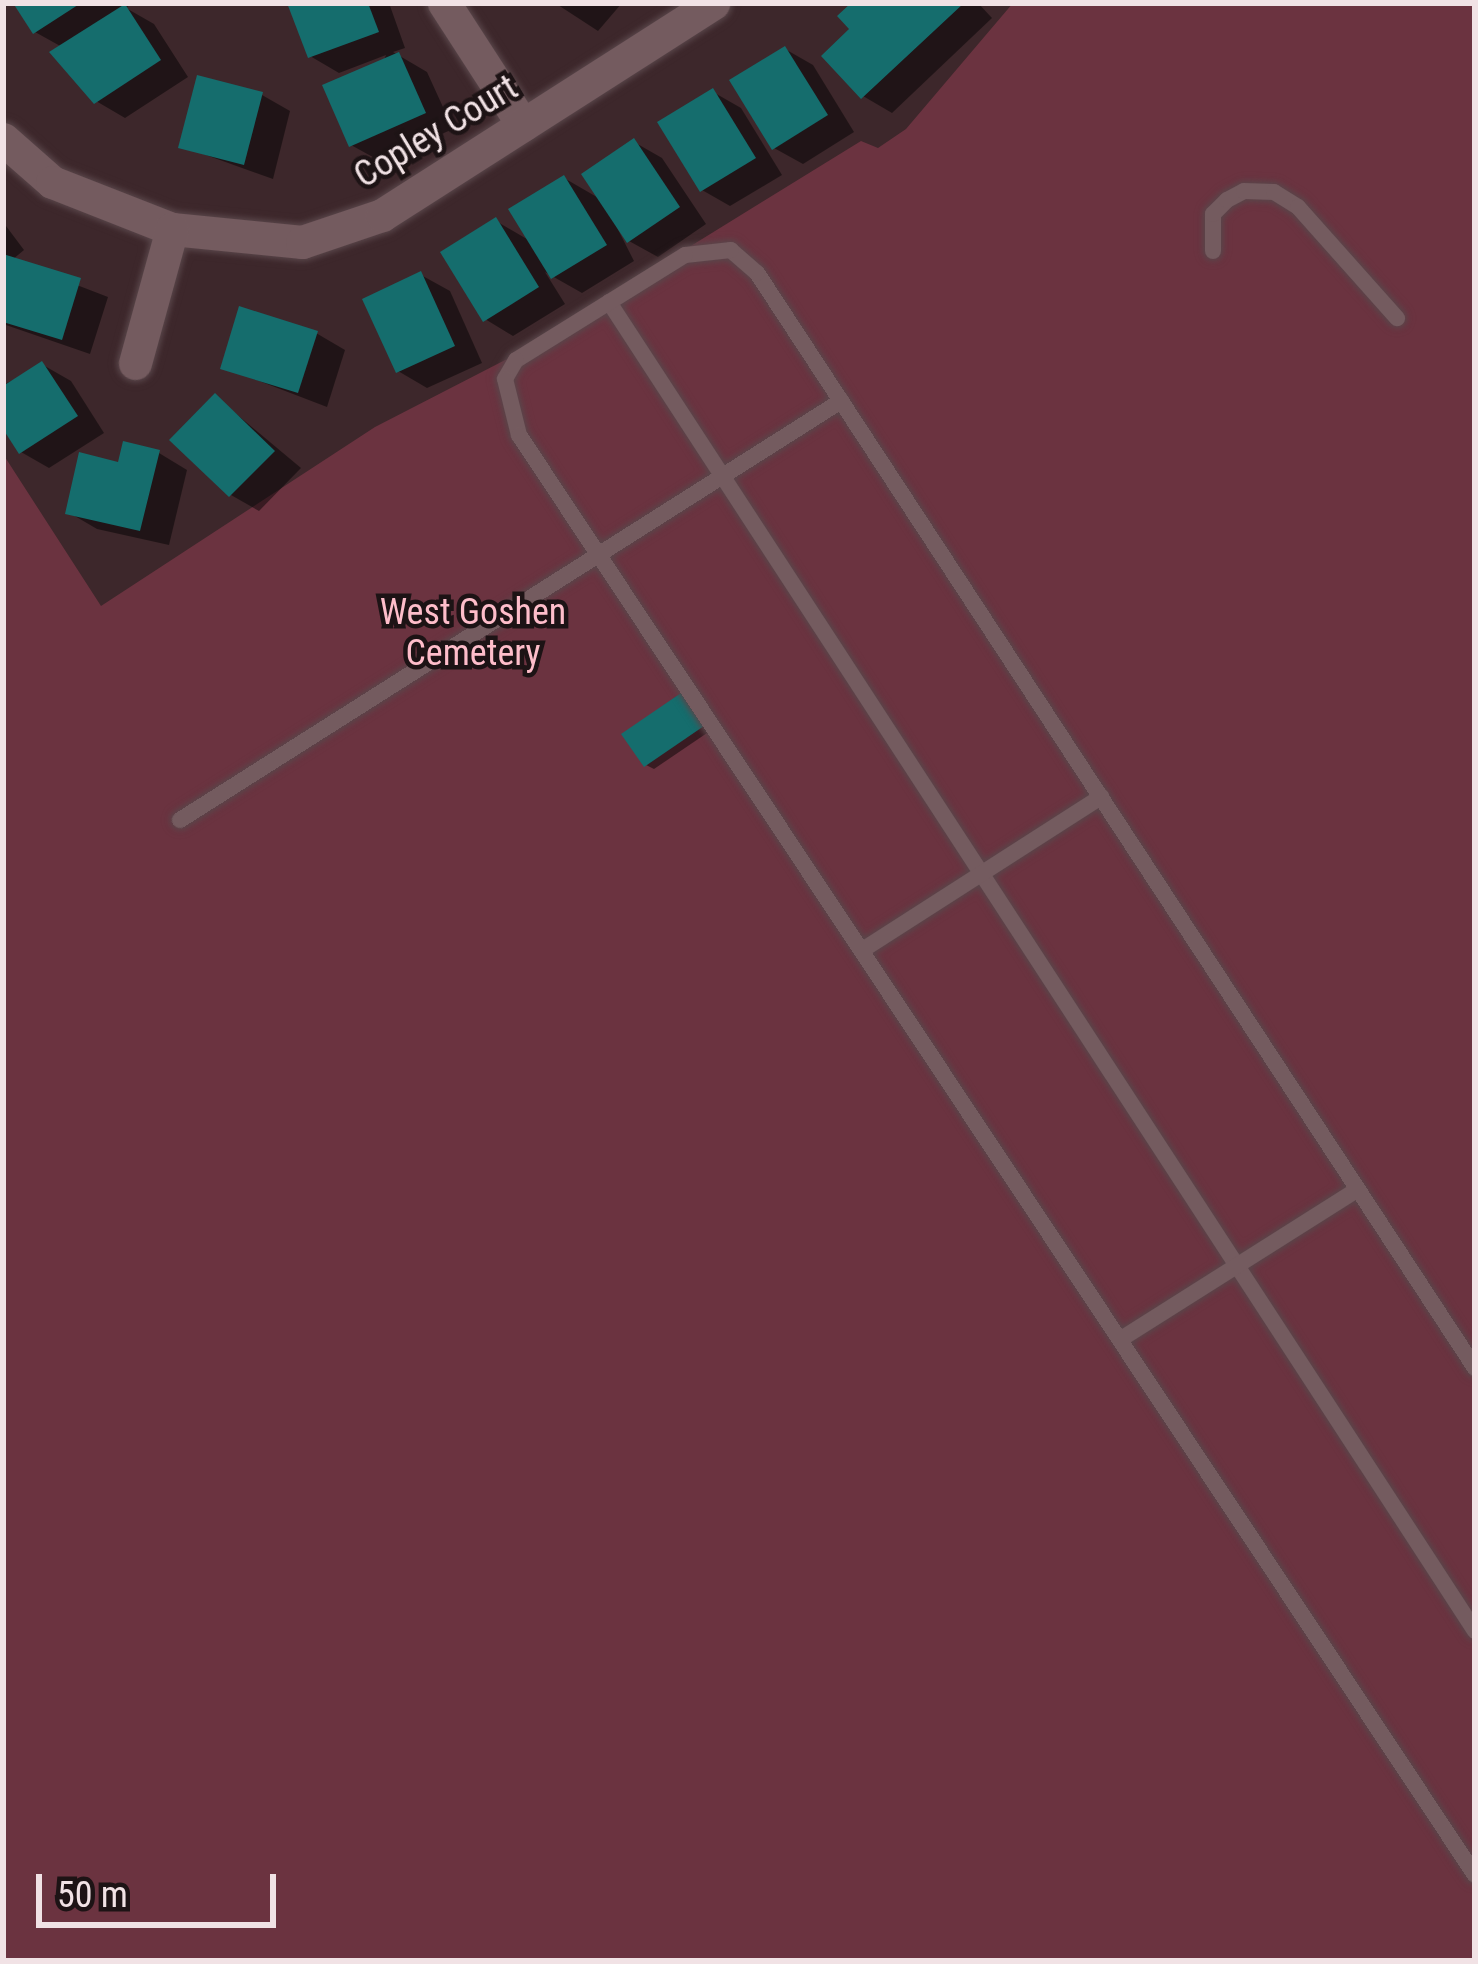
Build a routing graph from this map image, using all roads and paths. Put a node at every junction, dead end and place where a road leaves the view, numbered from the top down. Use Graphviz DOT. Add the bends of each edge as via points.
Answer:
graph roads {
  1 [pos="444,3"];
  2 [pos="713,3"];
  3 [pos="523,125"];
  4 [pos="3,140"];
  5 [pos="172,229"];
  6 [pos="1214,251"];
  7 [pos="610,302"];
  8 [pos="1397,318"];
  9 [pos="135,363"];
  10 [pos="842,400"];
  11 [pos="720,474"];
  12 [pos="599,552"];
  13 [pos="1101,797"];
  14 [pos="180,820"];
  15 [pos="981,874"];
  16 [pos="864,949"];
  17 [pos="1358,1189"];
  18 [pos="1236,1265"];
  19 [pos="1121,1339"];
  20 [pos="1475,1368"];
  21 [pos="1475,1631"];
  22 [pos="1475,1875"];
  1 -- 3 [label="street"];
  2 -- 3 [label="street, Copley Court"];
  3 -- 5 [label="street, Copley Court" via="341,232 302,242 239,241"];
  4 -- 5 [label="street, Copley Court" via="52,182"];
  5 -- 9 [label="street"];
  6 -- 8 [label="lane" via="1213,214 1227,200 1244,191 1274,192 1298,207"];
  7 -- 10 [label="lane" via="686,255 731,250 757,273"];
  7 -- 11 [label="lane"];
  7 -- 12 [label="lane" via="516,360 505,379 519,434"];
  10 -- 11 [label="lane"];
  10 -- 13 [label="lane"];
  11 -- 12 [label="lane"];
  11 -- 15 [label="lane"];
  12 -- 14 [label="lane"];
  12 -- 16 [label="lane"];
  13 -- 15 [label="lane"];
  13 -- 17 [label="lane"];
  15 -- 16 [label="lane"];
  15 -- 18 [label="lane"];
  16 -- 19 [label="lane"];
  17 -- 18 [label="lane"];
  17 -- 20 [label="lane"];
  18 -- 19 [label="lane"];
  18 -- 21 [label="lane"];
  19 -- 22 [label="lane"];
}
